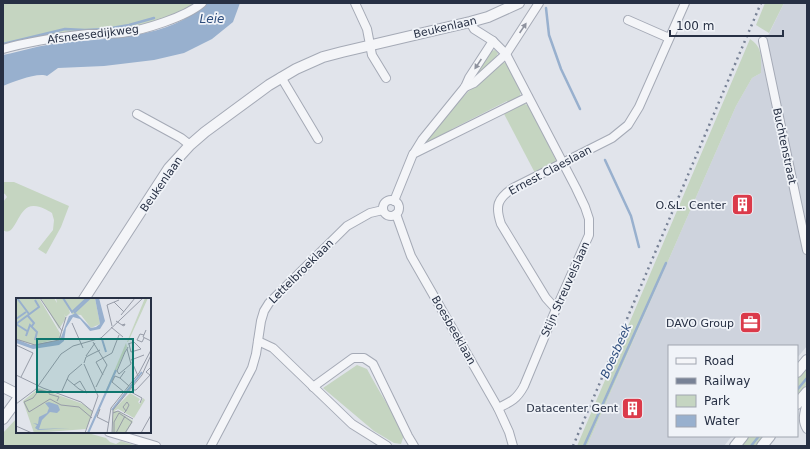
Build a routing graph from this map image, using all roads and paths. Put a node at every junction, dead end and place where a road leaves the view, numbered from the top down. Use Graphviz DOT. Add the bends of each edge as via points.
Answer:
graph roads {
  1 [pos="202,3"];
  2 [pos="355,3"];
  3 [pos="519,3"];
  4 [pos="539,3"];
  5 [pos="685,3"];
  6 [pos="628,20"];
  7 [pos="470,22"];
  8 [pos="669,38"];
  9 [pos="493,41"];
  10 [pos="763,41"];
  11 [pos="370,45"];
  12 [pos="3,49"];
  13 [pos="506,54"];
  14 [pos="281,77"];
  15 [pos="386,78"];
  16 [pos="465,87"];
  17 [pos="528,97"];
  18 [pos="137,114"];
  19 [pos="318,139"];
  20 [pos="190,145"];
  21 [pos="414,154"];
  22 [pos="563,162"];
  23 [pos="394,201"];
  24 [pos="383,210"];
  25 [pos="396,214"];
  26 [pos="807,250"];
  27 [pos="85,298"];
  28 [pos="556,309"];
  29 [pos="258,341"];
  30 [pos="807,360"];
  31 [pos="798,371"];
  32 [pos="3,387"];
  33 [pos="313,387"];
  34 [pos="807,392"];
  35 [pos="16,394"];
  36 [pos="16,401"];
  37 [pos="807,401"];
  38 [pos="798,403"];
  39 [pos="498,408"];
  40 [pos="3,419"];
  41 [pos="807,429"];
  42 [pos="112,433"];
  43 [pos="742,437"];
  44 [pos="769,437"];
  45 [pos="156,446"];
  46 [pos="211,446"];
  47 [pos="387,446"];
  48 [pos="414,446"];
  49 [pos="513,446"];
  50 [pos="735,446"];
  51 [pos="762,446"];
  1 -- 12 [label="street, Afsneesedijkweg" via="159,24 123,32 43,40"];
  2 -- 11 [label="street"];
  3 -- 7 [label="street, Beukenlaan"];
  13 -- 4 [label="street, one-way"];
  5 -- 8 [label="street, Ernest Claeslaan"];
  6 -- 8 [label="street"];
  7 -- 9 [label="street" via="474,30"];
  7 -- 11 [label="street, Beukenlaan"];
  8 -- 22 [label="street, Ernest Claeslaan" via="639,107 628,125 612,138"];
  9 -- 13 [label="street"];
  9 -- 16 [label="street, one-way" via="468,78"];
  10 -- 26 [label="street, Buchtenstraat"];
  11 -- 14 [label="street, Beukenlaan" via="323,57"];
  11 -- 15 [label="street" via="372,55"];
  13 -- 16 [label="street" via="474,83"];
  13 -- 17 [label="street, Stijn Streuvelslaan"];
  14 -- 19 [label="street"];
  14 -- 20 [label="street, Beukenlaan"];
  16 -- 21 [label="street" via="422,140"];
  17 -- 21 [label="street"];
  17 -- 22 [label="street, Stijn Streuvelslaan"];
  18 -- 20 [label="street"];
  20 -- 27 [label="street, Beukenlaan" via="169,168"];
  21 -- 23 [label="street"];
  22 -- 28 [label="street, Stijn Streuvelslaan" via="585,207 589,235"];
  22 -- 28 [label="street, Ernest Claeslaan" via="513,188 500,199 498,207 501,224 546,298"];
  23 -- 24 [label="street" via="386,202"];
  23 -- 25 [label="street, Boesbeeklaan" via="398,207"];
  24 -- 25 [label="street" via="387,215"];
  24 -- 29 [label="street, Lettelbroeklaan" via="370,213 347,226 269,304 264,310"];
  25 -- 39 [label="street, Boesbeeklaan" via="410,256"];
  28 -- 39 [label="street, Stijn Streuvelslaan" via="519,396"];
  29 -- 33 [label="street" via="273,348"];
  29 -- 46 [label="street, Lettelbroeklaan" via="252,368"];
  30 -- 31 [label="street"];
  32 -- 35 [label="street"];
  33 -- 47 [label="street" via="352,424"];
  33 -- 48 [label="street" via="353,358 364,358 373,364"];
  34 -- 38 [label="street"];
  36 -- 40 [label="street"];
  37 -- 41 [label="street" via="803,417"];
  39 -- 49 [label="street, Boesbeeklaan"];
  42 -- 45 [label="street"];
  43 -- 50 [label="street"];
  44 -- 51 [label="street"];
}
